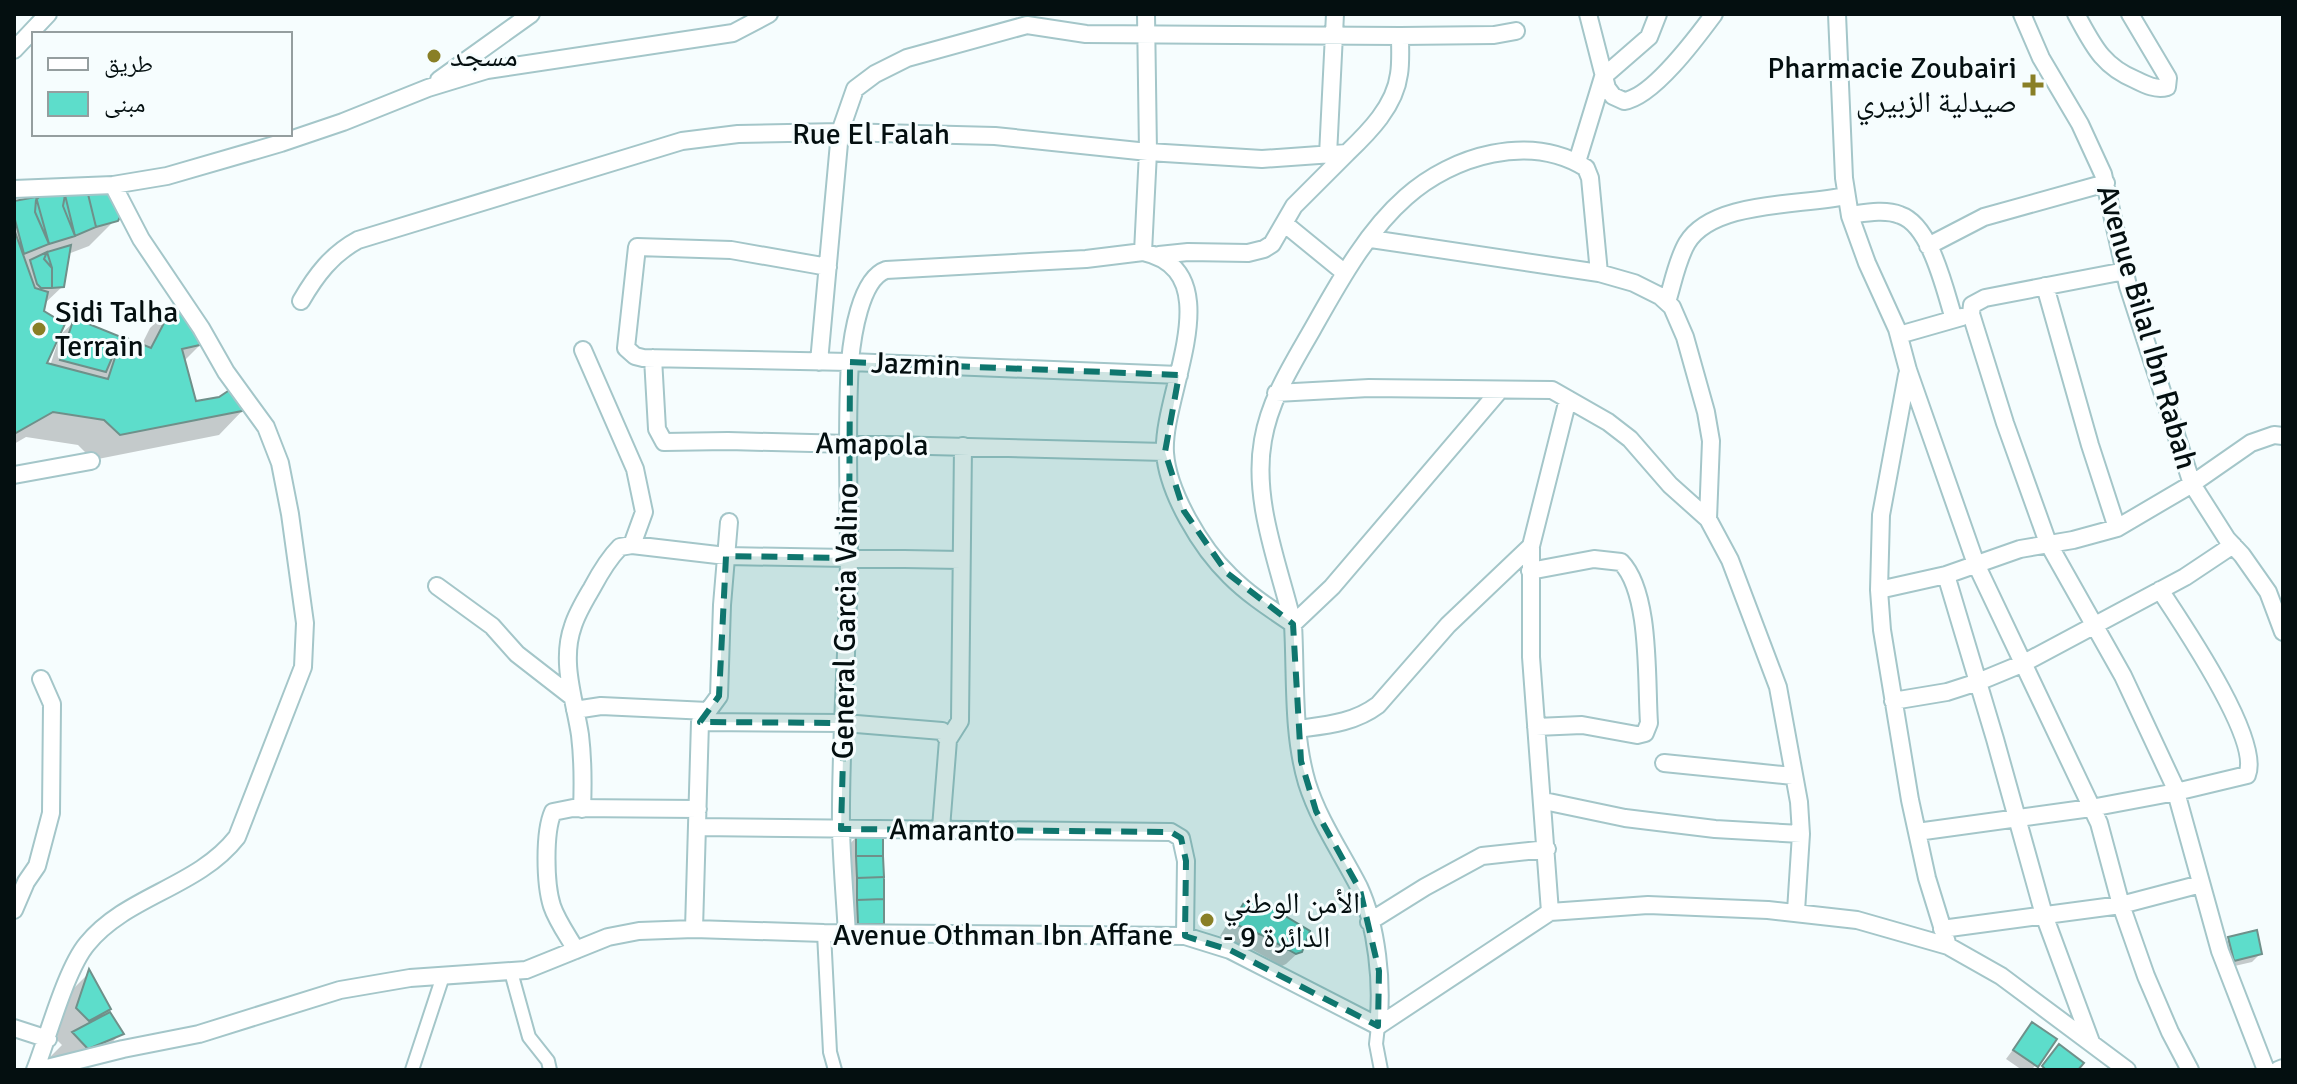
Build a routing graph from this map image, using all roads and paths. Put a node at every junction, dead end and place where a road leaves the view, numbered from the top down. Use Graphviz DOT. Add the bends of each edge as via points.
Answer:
graph roads {
  1 [pos="48,14"];
  2 [pos="531,14"];
  3 [pos="769,14"];
  4 [pos="1146,14"];
  5 [pos="1335,14"];
  6 [pos="1588,14"];
  7 [pos="1658,14"];
  8 [pos="1714,14"];
  9 [pos="1837,14"];
  10 [pos="2022,14"];
  11 [pos="2076,14"];
  12 [pos="2130,14"];
  13 [pos="1021,19"];
  14 [pos="1516,31"];
  15 [pos="1146,34"];
  16 [pos="1335,35"];
  17 [pos="1400,36"];
  18 [pos="14,50"];
  19 [pos="1603,77"];
  20 [pos="428,88"];
  21 [pos="840,132"];
  22 [pos="1148,152"];
  23 [pos="1347,153"];
  24 [pos="1328,155"];
  25 [pos="1577,162"];
  26 [pos="2106,183"];
  27 [pos="113,185"];
  28 [pos="14,189"];
  29 [pos="1845,196"];
  30 [pos="1850,215"];
  31 [pos="1285,224"];
  32 [pos="1371,239"];
  33 [pos="1928,246"];
  34 [pos="1151,254"];
  35 [pos="828,267"];
  36 [pos="2125,271"];
  37 [pos="1345,273"];
  38 [pos="1599,273"];
  39 [pos="2045,286"];
  40 [pos="301,301"];
  41 [pos="1667,302"];
  42 [pos="1971,314"];
  43 [pos="1954,319"];
  44 [pos="1899,335"];
  45 [pos="583,350"];
  46 [pos="653,358"];
  47 [pos="819,362"];
  48 [pos="850,362"];
  49 [pos="1908,370"];
  50 [pos="1179,375"];
  51 [pos="1500,390"];
  52 [pos="1276,393"];
  53 [pos="1568,399"];
  54 [pos="2283,436"];
  55 [pos="847,444"];
  56 [pos="963,446"];
  57 [pos="1165,452"];
  58 [pos="91,461"];
  59 [pos="14,475"];
  60 [pos="2192,484"];
  61 [pos="1708,519"];
  62 [pos="729,522"];
  63 [pos="2117,528"];
  64 [pos="2048,543"];
  65 [pos="632,545"];
  66 [pos="2233,545"];
  67 [pos="1531,546"];
  68 [pos="726,556"];
  69 [pos="849,558"];
  70 [pos="961,560"];
  71 [pos="1976,564"];
  72 [pos="1530,571"];
  73 [pos="1946,575"];
  74 [pos="437,586"];
  75 [pos="1879,590"];
  76 [pos="2160,590"];
  77 [pos="1293,624"];
  78 [pos="2094,627"];
  79 [pos="2283,632"];
  80 [pos="2024,663"];
  81 [pos="41,679"];
  82 [pos="1978,682"];
  83 [pos="1893,701"];
  84 [pos="573,703"];
  85 [pos="704,716"];
  86 [pos="844,723"];
  87 [pos="1536,727"];
  88 [pos="1298,729"];
  89 [pos="948,740"];
  90 [pos="1664,763"];
  91 [pos="1793,776"];
  92 [pos="2176,792"];
  93 [pos="1544,801"];
  94 [pos="2091,808"];
  95 [pos="582,809"];
  96 [pos="698,809"];
  97 [pos="2016,820"];
  98 [pos="697,827"];
  99 [pos="941,828"];
  100 [pos="841,829"];
  101 [pos="1917,832"];
  102 [pos="1801,834"];
  103 [pos="1547,849"];
  104 [pos="2201,884"];
  105 [pos="2121,905"];
  106 [pos="14,910"];
  107 [pos="1796,911"];
  108 [pos="1550,912"];
  109 [pos="2044,915"];
  110 [pos="1369,922"];
  111 [pos="694,929"];
  112 [pos="1942,929"];
  113 [pos="824,933"];
  114 [pos="847,934"];
  115 [pos="1185,936"];
  116 [pos="1948,946"];
  117 [pos="576,950"];
  118 [pos="511,972"];
  119 [pos="443,976"];
  120 [pos="1378,1026"];
  121 [pos="14,1028"];
  122 [pos="48,1039"];
  123 [pos="2091,1044"];
  124 [pos="37,1070"];
  125 [pos="412,1070"];
  126 [pos="550,1070"];
  127 [pos="835,1070"];
  128 [pos="1381,1070"];
  129 [pos="2127,1070"];
  130 [pos="2190,1070"];
  131 [pos="2266,1070"];
  1 -- 18 [label="street"];
  2 -- 20 [label="street"];
  3 -- 20 [label="street" via="733,33 487,70"];
  4 -- 15 [label="street"];
  5 -- 16 [label="street"];
  6 -- 19 [label="street"];
  7 -- 19 [label="street" via="1649,37"];
  8 -- 19 [label="street" via="1679,58 1630,101 1613,96"];
  9 -- 29 [label="street"];
  10 -- 26 [label="street, Avenue Bilal Ibn Rabah"];
  11 -- 12 [label="street" via="2115,72 2149,86 2167,87 2168,78"];
  13 -- 15 [label="street" via="1086,34"];
  13 -- 21 [label="street" via="875,74 855,89"];
  14 -- 17 [label="street"];
  15 -- 16 [label="street"];
  15 -- 22 [label="street"];
  16 -- 17 [label="street"];
  16 -- 24 [label="street"];
  17 -- 23 [label="street" via="1394,93 1369,132"];
  19 -- 25 [label="street"];
  20 -- 27 [label="street" via="236,158"];
  21 -- 22 [label="street, Rue El Falah" via="995,136"];
  21 -- 35 [label="street"];
  21 -- 40 [label="street, Rue El Falah" via="682,141 358,240 329,261"];
  22 -- 24 [label="street, Rue El Falah" via="1262,159"];
  22 -- 34 [label="street"];
  23 -- 24 [label="street, Rue El Falah"];
  23 -- 31 [label="street, General Garcia Valino" via="1294,206"];
  25 -- 32 [label="street" via="1525,149 1479,156 1407,196"];
  25 -- 38 [label="street" via="1590,178"];
  26 -- 33 [label="street" via="1984,217"];
  26 -- 36 [label="street, Avenue Bilal Ibn Rabah"];
  27 -- 28 [label="street"];
  27 -- 122 [label="street" via="141,239 266,427 290,514 305,650 237,837 191,878 118,916 85,946"];
  29 -- 30 [label="street"];
  29 -- 41 [label="street" via="1757,206 1702,228 1689,239"];
  30 -- 33 [label="street" via="1900,214 1914,223"];
  30 -- 44 [label="street"];
  31 -- 34 [label="street, General Garcia Valino" via="1272,244 1248,253"];
  31 -- 37 [label="street"];
  32 -- 37 [label="street"];
  32 -- 38 [label="street"];
  33 -- 43 [label="street"];
  34 -- 48 [label="street, General Garcia Valino" via="886,270 873,277 859,309"];
  34 -- 50 [label="street" via="1170,261 1188,291"];
  35 -- 46 [label="street" via="731,250 637,247 626,348 635,356"];
  35 -- 47 [label="street"];
  36 -- 39 [label="street"];
  36 -- 60 [label="street, Avenue Bilal Ibn Rabah"];
  37 -- 52 [label="street"];
  38 -- 41 [label="street" via="1634,283"];
  39 -- 42 [label="street" via="1978,300"];
  39 -- 63 [label="street"];
  41 -- 61 [label="street" via="1680,320 1706,412 1712,464"];
  42 -- 43 [label="street"];
  42 -- 64 [label="street"];
  43 -- 44 [label="street"];
  44 -- 49 [label="street"];
  45 -- 65 [label="street" via="635,469 644,512"];
  46 -- 47 [label="street, Jazmin"];
  46 -- 55 [label="street, Amapola" via="657,429 664,442"];
  47 -- 48 [label="street, Jazmin"];
  48 -- 50 [label="street, Jazmin"];
  48 -- 55 [label="street, General Garcia Valino"];
  49 -- 71 [label="street"];
  49 -- 75 [label="street" via="1881,515"];
  50 -- 57 [label="street"];
  51 -- 52 [label="street"];
  51 -- 53 [label="street" via="1552,390"];
  51 -- 77 [label="street" via="1332,587"];
  52 -- 77 [label="street" via="1262,443 1262,482"];
  53 -- 61 [label="street" via="1630,439"];
  53 -- 67 [label="street"];
  54 -- 60 [label="street" via="2251,443"];
  55 -- 56 [label="street, Amapola"];
  55 -- 69 [label="street, General Garcia Valino"];
  56 -- 57 [label="street, Amapola"];
  56 -- 70 [label="street"];
  57 -- 77 [label="street" via="1184,511 1227,573"];
  58 -- 59 [label="street"];
  60 -- 63 [label="street"];
  60 -- 66 [label="street, Avenue Bilal Ibn Rabah"];
  61 -- 91 [label="street" via="1769,656"];
  62 -- 68 [label="street"];
  63 -- 64 [label="street"];
  64 -- 71 [label="street"];
  64 -- 78 [label="street"];
  65 -- 68 [label="street"];
  65 -- 84 [label="street" via="612,555 572,627"];
  66 -- 76 [label="street"];
  66 -- 79 [label="street, Avenue Bilal Ibn Rabah" via="2268,592"];
  67 -- 72 [label="street"];
  67 -- 88 [label="street" via="1448,625 1378,705 1344,723"];
  68 -- 69 [label="street"];
  68 -- 85 [label="street" via="719,696"];
  69 -- 70 [label="street"];
  69 -- 86 [label="street, General Garcia Valino"];
  70 -- 89 [label="street" via="960,721"];
  71 -- 73 [label="street"];
  71 -- 80 [label="street"];
  72 -- 87 [label="street"];
  72 -- 87 [label="street" via="1594,559 1621,562 1630,571 1641,620 1649,723 1645,733 1637,735 1582,725"];
  73 -- 75 [label="street"];
  73 -- 82 [label="street"];
  74 -- 84 [label="street" via="492,626"];
  75 -- 83 [label="street"];
  76 -- 78 [label="street"];
  76 -- 92 [label="street" via="2216,679 2250,768 2242,777"];
  77 -- 88 [label="street"];
  78 -- 80 [label="street"];
  78 -- 92 [label="street"];
  80 -- 82 [label="street"];
  80 -- 94 [label="street"];
  81 -- 106 [label="street" via="52,704 51,813 37,866"];
  82 -- 83 [label="street"];
  82 -- 97 [label="street"];
  83 -- 101 [label="street"];
  84 -- 85 [label="street"];
  84 -- 95 [label="street"];
  85 -- 86 [label="street"];
  85 -- 96 [label="street"];
  86 -- 89 [label="street" via="938,729"];
  86 -- 100 [label="street, General Garcia Valino"];
  87 -- 93 [label="street"];
  88 -- 110 [label="street" via="1316,811 1360,890"];
  89 -- 99 [label="street"];
  90 -- 91 [label="street"];
  91 -- 102 [label="street"];
  92 -- 94 [label="street"];
  92 -- 104 [label="street"];
  93 -- 102 [label="street" via="1625,818"];
  93 -- 103 [label="street"];
  94 -- 97 [label="street"];
  94 -- 105 [label="street"];
  95 -- 96 [label="street"];
  95 -- 117 [label="street" via="553,812 548,825 552,908"];
  96 -- 98 [label="street"];
  97 -- 101 [label="street"];
  97 -- 109 [label="street"];
  98 -- 100 [label="street, Amaranto"];
  98 -- 111 [label="street"];
  99 -- 100 [label="street, Amaranto"];
  99 -- 115 [label="street, Amaranto" via="1171,832 1181,838 1186,861"];
  100 -- 114 [label="street, General Garcia Valino"];
  101 -- 112 [label="street"];
  102 -- 107 [label="street"];
  103 -- 108 [label="street"];
  103 -- 110 [label="street" via="1482,856"];
  104 -- 105 [label="street"];
  104 -- 131 [label="street" via="2223,961"];
  105 -- 109 [label="street"];
  105 -- 130 [label="street"];
  107 -- 108 [label="street" via="1648,905"];
  107 -- 116 [label="street" via="1857,920"];
  108 -- 120 [label="street"];
  109 -- 112 [label="street"];
  109 -- 123 [label="street"];
  110 -- 120 [label="street" via="1379,971"];
  111 -- 113 [label="street, Avenue Othman Ibn Affane"];
  111 -- 117 [label="street, Avenue Othman Ibn Affane" via="639,931"];
  112 -- 116 [label="street"];
  113 -- 114 [label="street, Avenue Othman Ibn Affane"];
  113 -- 127 [label="street"];
  114 -- 115 [label="street, Avenue Othman Ibn Affane"];
  115 -- 120 [label="street, Avenue Othman Ibn Affane" via="1230,950"];
  116 -- 123 [label="street" via="2001,976"];
  117 -- 118 [label="street, Avenue Othman Ibn Affane"];
  118 -- 119 [label="street, Avenue Othman Ibn Affane"];
  118 -- 126 [label="street" via="529,1037"];
  119 -- 124 [label="street, Avenue Othman Ibn Affane" via="340,990 199,1034"];
  119 -- 125 [label="street"];
  120 -- 128 [label="street"];
  121 -- 122 [label="street"];
  122 -- 124 [label="street"];
  123 -- 129 [label="street"];
}
